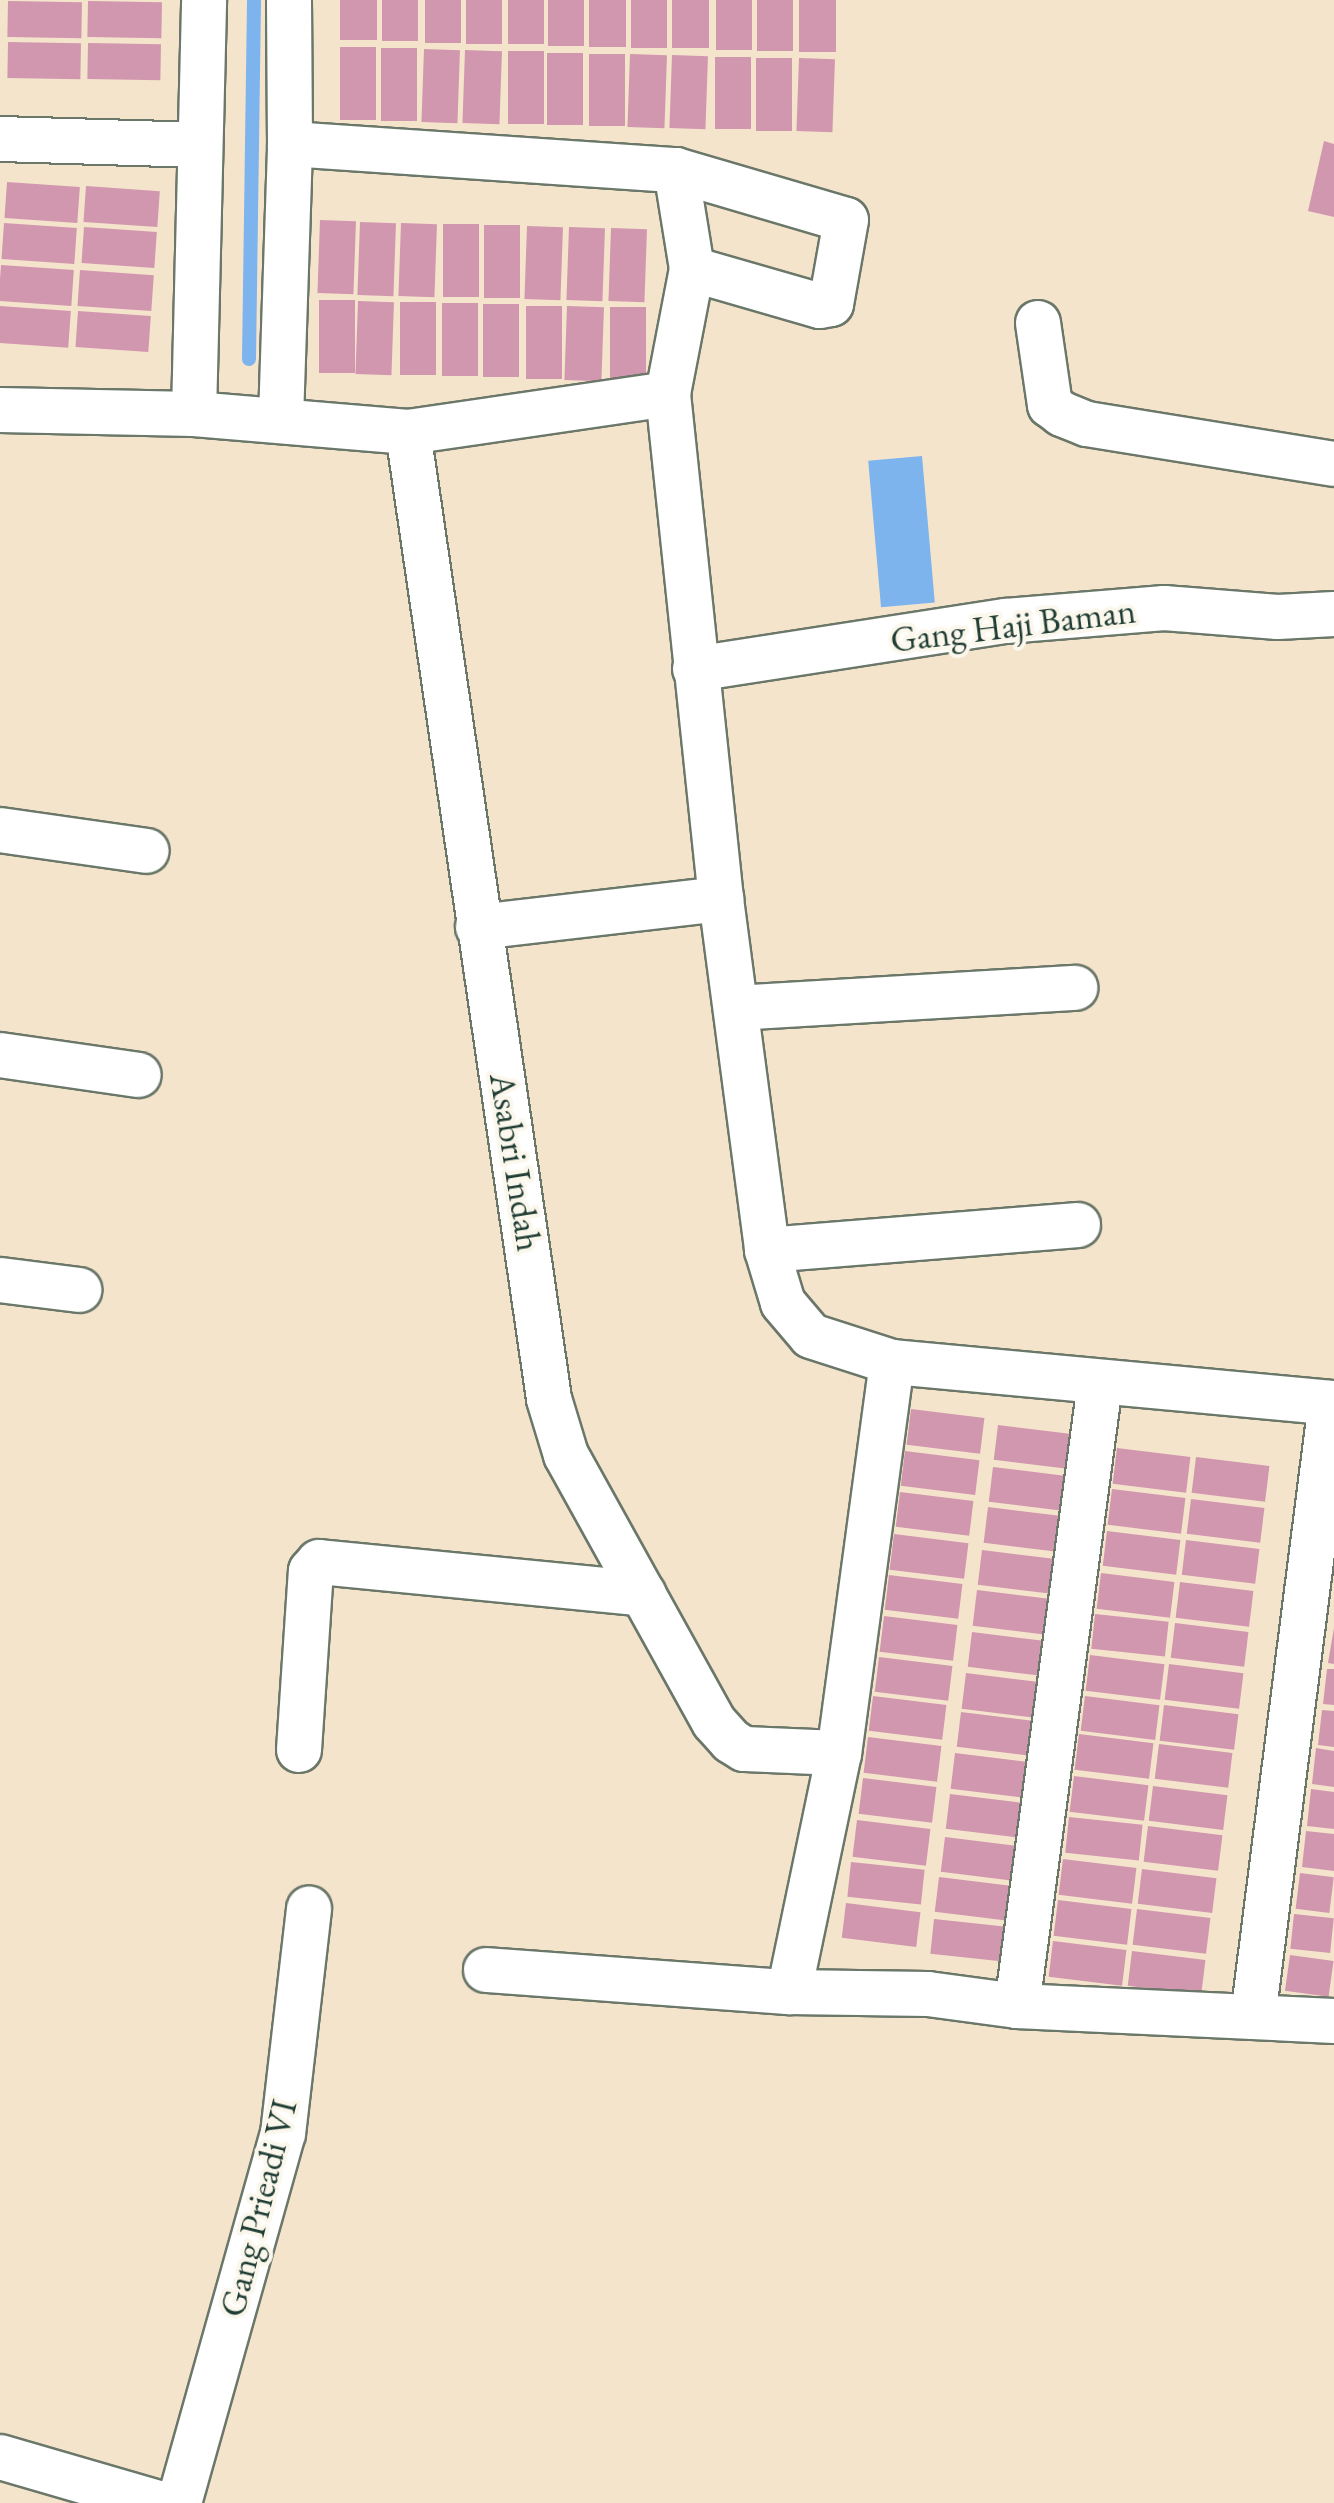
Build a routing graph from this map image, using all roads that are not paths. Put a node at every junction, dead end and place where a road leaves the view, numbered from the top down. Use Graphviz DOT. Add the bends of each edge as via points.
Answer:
graph roads {
  1 [pos="204,0"];
  2 [pos="289,0"];
  3 [pos="0,139"];
  4 [pos="290,144"];
  5 [pos="198,145"];
  6 [pos="676,170"];
  7 [pos="692,269"];
  8 [pos="1038,323"];
  9 [pos="668,394"];
  10 [pos="0,410"];
  11 [pos="194,414"];
  12 [pos="281,419"];
  13 [pos="408,432"];
  14 [pos="1334,464"];
  15 [pos="1334,614"];
  16 [pos="695,669"];
  17 [pos="0,830"];
  18 [pos="147,851"];
  19 [pos="721,899"];
  20 [pos="478,927"];
  21 [pos="1075,988"];
  22 [pos="736,1008"];
  23 [pos="0,1055"];
  24 [pos="139,1075"];
  25 [pos="1078,1225"];
  26 [pos="767,1250"];
  27 [pos="0,1280"];
  28 [pos="79,1290"];
  29 [pos="892,1362"];
  30 [pos="1100,1384"];
  31 [pos="1332,1403"];
  32 [pos="643,1594"];
  33 [pos="299,1750"];
  34 [pos="839,1753"];
  35 [pos="309,1908"];
  36 [pos="486,1970"];
  37 [pos="789,1992"];
  38 [pos="1017,2006"];
  39 [pos="1253,2017"];
  40 [pos="1334,2021"];
  41 [pos="0,2457"];
  42 [pos="158,2503"];
  43 [pos="179,2503"];
  1 -- 5 [label="street"];
  2 -- 4 [label="street"];
  3 -- 5 [label="street"];
  4 -- 6 [label="street"];
  4 -- 12 [label="street"];
  5 -- 11 [label="street"];
  6 -- 7 [label="street"];
  6 -- 7 [label="street" via="846,220 831,304 820,306"];
  7 -- 9 [label="street"];
  8 -- 14 [label="street" via="1050,405 1062,414 1087,424"];
  9 -- 13 [label="street"];
  9 -- 16 [label="street"];
  10 -- 11 [label="street"];
  11 -- 12 [label="street"];
  12 -- 13 [label="street"];
  13 -- 20 [label="street, Asabri Indah"];
  15 -- 16 [label="street, Gang Haji Baman" via="1278,617 1164,608 1022,620"];
  16 -- 19 [label="street"];
  17 -- 18 [label="street"];
  19 -- 20 [label="street"];
  19 -- 22 [label="street"];
  20 -- 32 [label="street, Asabri Indah" via="525,1206 549,1399 566,1455"];
  21 -- 22 [label="street"];
  22 -- 26 [label="street"];
  23 -- 24 [label="street"];
  25 -- 26 [label="street"];
  26 -- 29 [label="street" via="783,1303 811,1336"];
  27 -- 28 [label="street"];
  29 -- 30 [label="street"];
  29 -- 34 [label="street"];
  30 -- 31 [label="street"];
  30 -- 38 [label="street"];
  31 -- 39 [label="street"];
  32 -- 33 [label="street" via="319,1562 311,1571"];
  32 -- 34 [label="street, Asabri Indah" via="714,1722 731,1741 744,1749"];
  34 -- 37 [label="street"];
  35 -- 43 [label="street, Gang Prieadi VI" via="283,2134"];
  36 -- 37 [label="street"];
  37 -- 38 [label="street" via="928,1994"];
  38 -- 39 [label="street"];
  39 -- 40 [label="street"];
  41 -- 42 [label="street"];
}
